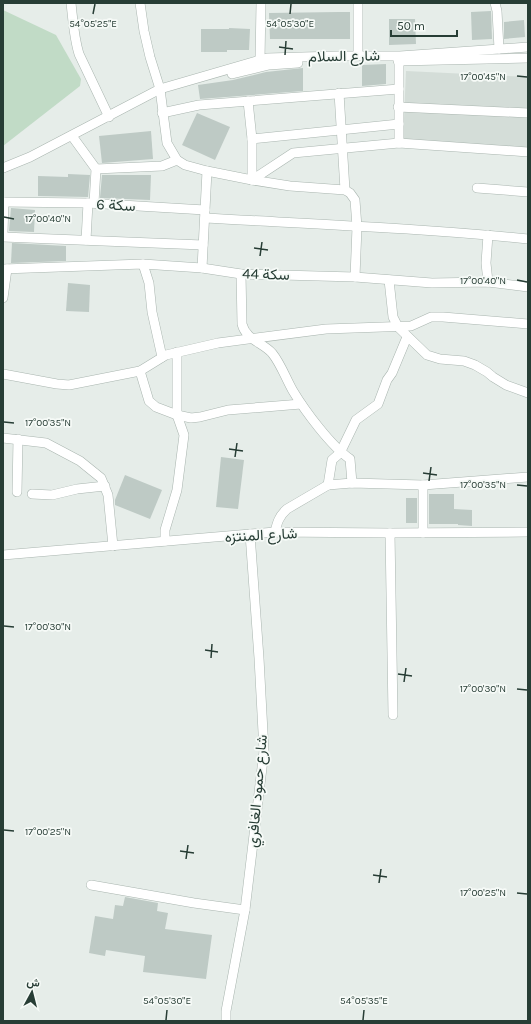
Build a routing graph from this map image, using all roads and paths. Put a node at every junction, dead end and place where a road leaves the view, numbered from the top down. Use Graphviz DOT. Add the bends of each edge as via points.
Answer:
graph roads {
  1 [pos="71,3"];
  2 [pos="140,3"];
  3 [pos="261,3"];
  4 [pos="358,3"];
  5 [pos="495,3"];
  6 [pos="528,47"];
  7 [pos="499,49"];
  8 [pos="358,55"];
  9 [pos="528,58"];
  10 [pos="260,60"];
  11 [pos="399,61"];
  12 [pos="398,89"];
  13 [pos="160,92"];
  14 [pos="339,94"];
  15 [pos="248,102"];
  16 [pos="398,107"];
  17 [pos="162,113"];
  18 [pos="528,113"];
  19 [pos="109,117"];
  20 [pos="399,124"];
  21 [pos="342,130"];
  22 [pos="72,136"];
  23 [pos="252,139"];
  24 [pos="398,143"];
  25 [pos="343,149"];
  26 [pos="528,152"];
  27 [pos="177,160"];
  28 [pos="3,168"];
  29 [pos="96,169"];
  30 [pos="207,171"];
  31 [pos="252,180"];
  32 [pos="477,188"];
  33 [pos="345,190"];
  34 [pos="528,192"];
  35 [pos="4,202"];
  36 [pos="91,203"];
  37 [pos="205,214"];
  38 [pos="357,226"];
  39 [pos="3,233"];
  40 [pos="488,235"];
  41 [pos="3,237"];
  42 [pos="528,239"];
  43 [pos="86,240"];
  44 [pos="203,245"];
  45 [pos="143,264"];
  46 [pos="202,268"];
  47 [pos="5,269"];
  48 [pos="241,274"];
  49 [pos="355,277"];
  50 [pos="389,280"];
  51 [pos="488,282"];
  52 [pos="528,287"];
  53 [pos="3,298"];
  54 [pos="528,324"];
  55 [pos="398,327"];
  56 [pos="407,337"];
  57 [pos="252,339"];
  58 [pos="177,352"];
  59 [pos="162,358"];
  60 [pos="140,371"];
  61 [pos="3,374"];
  62 [pos="528,393"];
  63 [pos="301,404"];
  64 [pos="177,415"];
  65 [pos="3,438"];
  66 [pos="18,439"];
  67 [pos="340,452"];
  68 [pos="528,477"];
  69 [pos="352,483"];
  70 [pos="328,485"];
  71 [pos="423,485"];
  72 [pos="105,486"];
  73 [pos="17,492"];
  74 [pos="32,494"];
  75 [pos="275,532"];
  76 [pos="390,533"];
  77 [pos="423,533"];
  78 [pos="525,533"];
  79 [pos="250,534"];
  80 [pos="165,541"];
  81 [pos="113,546"];
  82 [pos="3,555"];
  83 [pos="393,715"];
  84 [pos="91,885"];
  85 [pos="245,910"];
  86 [pos="226,1021"];
  1 -- 19 [label="street" via="79,54"];
  2 -- 13 [label="street" via="144,31"];
  3 -- 10 [label="street"];
  4 -- 8 [label="street"];
  5 -- 7 [label="street"];
  6 -- 7 [label="street, شارع السلام"];
  7 -- 8 [label="street, شارع السلام" via="400,56"];
  8 -- 10 [label="street, شارع السلام"];
  9 -- 11 [label="street, شارع السلام"];
  10 -- 13 [label="street, شارع السلام"];
  11 -- 12 [label="street"];
  11 -- 13 [label="street, شارع السلام" via="269,65"];
  12 -- 14 [label="street"];
  12 -- 16 [label="street"];
  13 -- 17 [label="street"];
  13 -- 19 [label="street, شارع السلام"];
  14 -- 15 [label="street"];
  14 -- 21 [label="street"];
  15 -- 17 [label="street" via="199,105"];
  15 -- 23 [label="street"];
  16 -- 18 [label="street"];
  16 -- 20 [label="street"];
  17 -- 27 [label="street" via="167,143"];
  19 -- 22 [label="street, شارع السلام"];
  20 -- 21 [label="street"];
  20 -- 24 [label="street"];
  21 -- 23 [label="street"];
  21 -- 25 [label="street"];
  22 -- 28 [label="street, شارع السلام"];
  22 -- 29 [label="street"];
  23 -- 31 [label="street"];
  24 -- 25 [label="street"];
  24 -- 26 [label="street"];
  25 -- 31 [label="street" via="293,153"];
  25 -- 33 [label="street"];
  27 -- 29 [label="street" via="162,166"];
  27 -- 30 [label="street"];
  29 -- 36 [label="street"];
  30 -- 31 [label="street"];
  30 -- 37 [label="street"];
  31 -- 33 [label="street"];
  32 -- 34 [label="street"];
  33 -- 38 [label="street" via="355,200"];
  35 -- 36 [label="street, سكة 6"];
  35 -- 39 [label="street"];
  36 -- 37 [label="street, سكة 6"];
  36 -- 43 [label="street"];
  37 -- 38 [label="street, سكة 6"];
  37 -- 44 [label="street"];
  38 -- 40 [label="street, سكة 6"];
  38 -- 49 [label="street"];
  40 -- 42 [label="street, سكة 6"];
  40 -- 51 [label="street"];
  41 -- 43 [label="street"];
  43 -- 44 [label="street"];
  44 -- 46 [label="street"];
  45 -- 46 [label="street, سكة 44"];
  45 -- 47 [label="street, سكة 44"];
  45 -- 59 [label="street" via="149,283"];
  46 -- 48 [label="street, سكة 44"];
  47 -- 53 [label="street"];
  48 -- 49 [label="street, سكة 44"];
  48 -- 57 [label="street" via="242,324 244,331"];
  49 -- 50 [label="street, سكة 44"];
  50 -- 51 [label="street, سكة 44" via="432,283"];
  50 -- 55 [label="street" via="393,317"];
  51 -- 52 [label="street, سكة 44"];
  54 -- 55 [label="street" via="431,317 411,326"];
  55 -- 56 [label="street"];
  55 -- 57 [label="street" via="326,329"];
  56 -- 62 [label="street" via="427,355 475,365 506,385"];
  56 -- 67 [label="street" via="378,404 356,420"];
  57 -- 58 [label="street"];
  57 -- 63 [label="street" via="272,354"];
  58 -- 59 [label="street"];
  58 -- 64 [label="street"];
  59 -- 60 [label="street"];
  60 -- 61 [label="street" via="69,385"];
  60 -- 64 [label="street" via="149,402"];
  63 -- 64 [label="street" via="228,410 191,418"];
  63 -- 67 [label="street"];
  64 -- 80 [label="street" via="184,434 177,490 165,530"];
  65 -- 66 [label="street"];
  66 -- 72 [label="street" via="46,443 59,449 92,470"];
  66 -- 73 [label="street"];
  67 -- 69 [label="street" via="350,459"];
  67 -- 70 [label="street" via="332,460"];
  68 -- 71 [label="street"];
  69 -- 70 [label="street"];
  69 -- 71 [label="street"];
  70 -- 75 [label="street" via="282,513"];
  71 -- 77 [label="street"];
  72 -- 74 [label="street" via="52,495"];
  72 -- 81 [label="street"];
  75 -- 76 [label="street, شارع المنتزه"];
  75 -- 79 [label="street, شارع المنتزه"];
  76 -- 77 [label="street, شارع المنتزه"];
  76 -- 83 [label="street"];
  77 -- 78 [label="street, شارع المنتزه"];
  79 -- 80 [label="street, شارع المنتزه"];
  79 -- 85 [label="street, شارع حمود الغافري" via="264,751"];
  80 -- 81 [label="street, شارع المنتزه"];
  81 -- 82 [label="street, شارع المنتزه"];
  84 -- 85 [label="street"];
  85 -- 86 [label="street, شارع حمود الغافري"];
}
